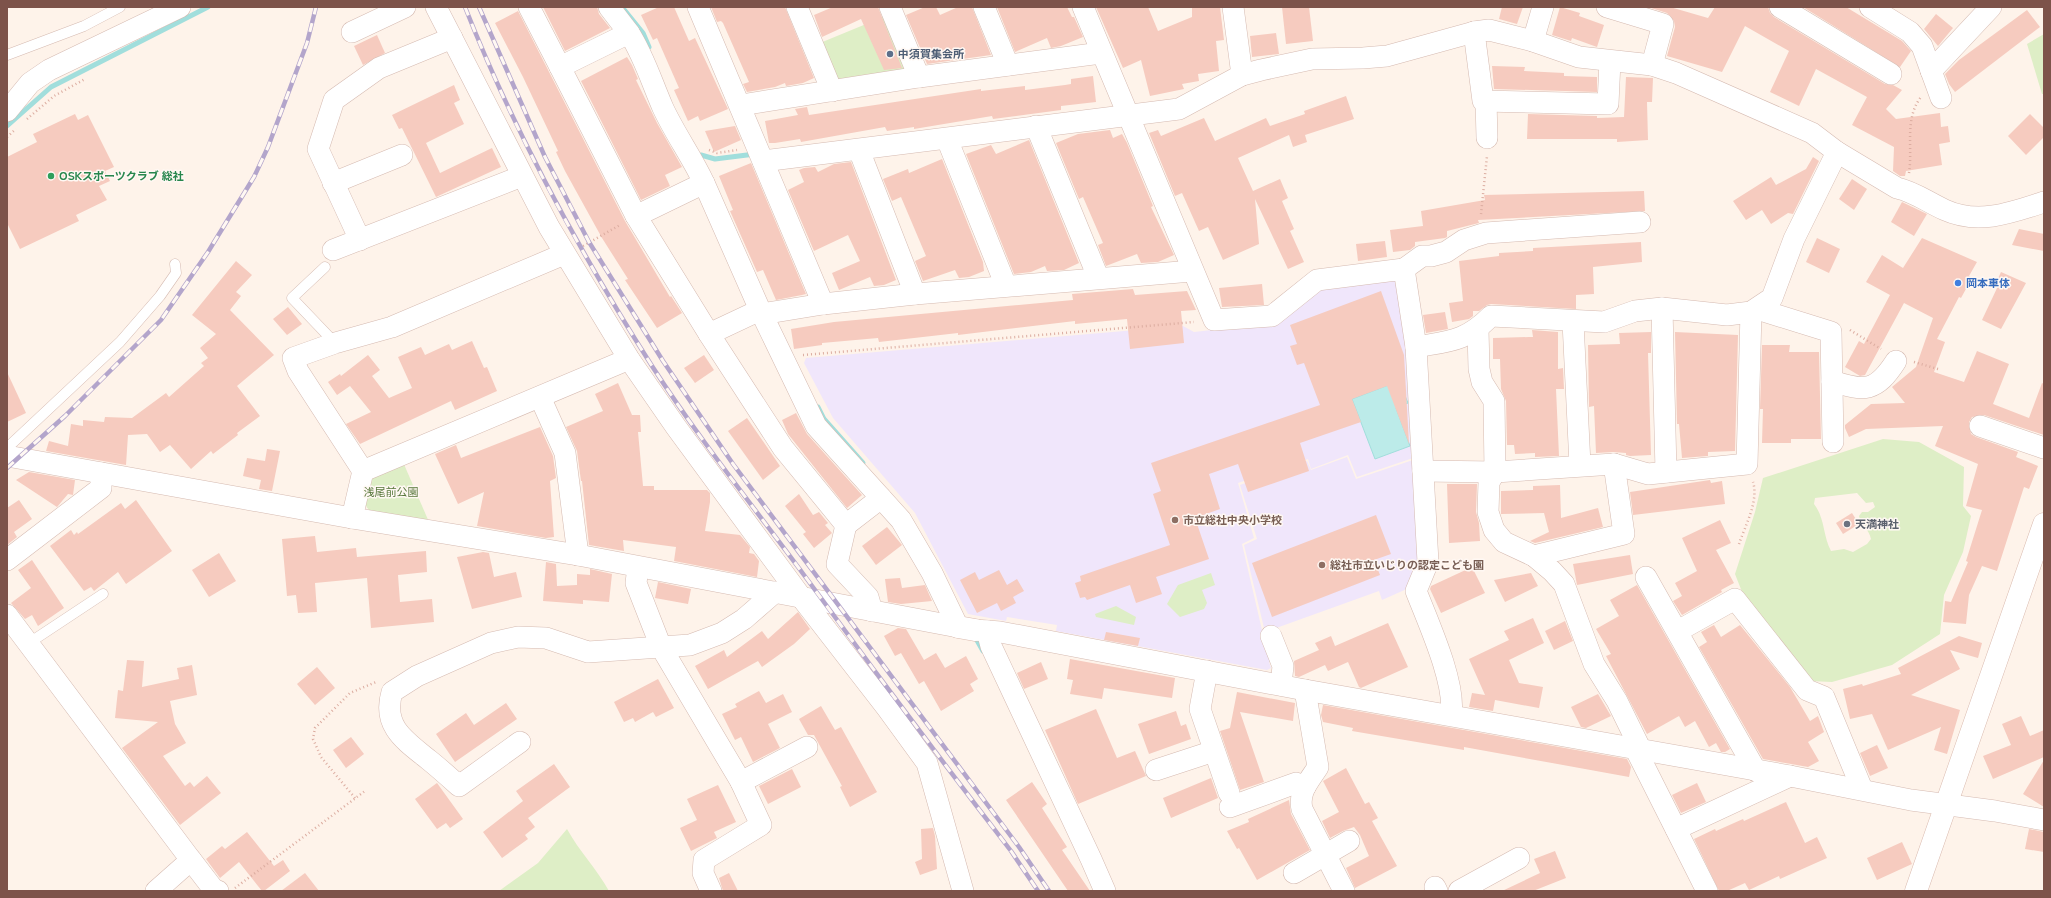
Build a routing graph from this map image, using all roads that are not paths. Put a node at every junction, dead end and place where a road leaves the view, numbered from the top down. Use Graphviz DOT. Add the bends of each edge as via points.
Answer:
graph roads {
  1 [pos="120,7"];
  2 [pos="180,7"];
  3 [pos="404,7"];
  4 [pos="436,7"];
  5 [pos="529,7"];
  6 [pos="609,7"];
  7 [pos="698,7"];
  8 [pos="797,7"];
  9 [pos="890,7"];
  10 [pos="984,7"];
  11 [pos="1083,7"];
  12 [pos="1233,7"];
  13 [pos="1543,7"];
  14 [pos="1607,7"];
  15 [pos="1780,7"];
  16 [pos="1870,7"];
  17 [pos="1991,7"];
  18 [pos="1892,13"];
  19 [pos="352,32"];
  20 [pos="1474,32"];
  21 [pos="629,33"];
  22 [pos="452,38"];
  23 [pos="1533,41"];
  24 [pos="1102,53"];
  25 [pos="7,55"];
  26 [pos="1610,61"];
  27 [pos="1008,65"];
  28 [pos="1652,65"];
  29 [pos="560,66"];
  30 [pos="1891,74"];
  31 [pos="1242,76"];
  32 [pos="919,77"];
  33 [pos="832,91"];
  34 [pos="1486,101"];
  35 [pos="741,105"];
  36 [pos="1126,109"];
  37 [pos="16,120"];
  38 [pos="1036,126"];
  39 [pos="1486,138"];
  40 [pos="947,139"];
  41 [pos="859,150"];
  42 [pos="1837,152"];
  43 [pos="760,154"];
  44 [pos="402,155"];
  45 [pos="522,176"];
  46 [pos="333,183"];
  47 [pos="704,183"];
  48 [pos="2044,202"];
  49 [pos="636,216"];
  50 [pos="1640,222"];
  51 [pos="360,240"];
  52 [pos="564,254"];
  53 [pos="329,259"];
  54 [pos="175,264"];
  55 [pos="1404,270"];
  56 [pos="1192,271"];
  57 [pos="1098,277"];
  58 [pos="1006,286"];
  59 [pos="915,294"];
  60 [pos="823,304"];
  61 [pos="1662,308"];
  62 [pos="1754,311"];
  63 [pos="766,312"];
  64 [pos="1573,322"];
  65 [pos="1478,330"];
  66 [pos="709,334"];
  67 [pos="335,343"];
  68 [pos="1416,347"];
  69 [pos="629,359"];
  70 [pos="1896,361"];
  71 [pos="1832,381"];
  72 [pos="540,397"];
  73 [pos="1980,426"];
  74 [pos="1833,442"];
  75 [pos="7,448"];
  76 [pos="2044,448"];
  77 [pos="7,456"];
  78 [pos="1614,464"];
  79 [pos="1580,465"];
  80 [pos="362,471"];
  81 [pos="1423,471"];
  82 [pos="1495,472"];
  83 [pos="1666,472"];
  84 [pos="101,474"];
  85 [pos="881,498"];
  86 [pos="352,518"];
  87 [pos="2044,524"];
  88 [pos="846,525"];
  89 [pos="578,555"];
  90 [pos="1534,556"];
  91 [pos="7,560"];
  92 [pos="638,567"];
  93 [pos="1646,577"];
  94 [pos="775,592"];
  95 [pos="102,594"];
  96 [pos="801,596"];
  97 [pos="872,612"];
  98 [pos="7,615"];
  99 [pos="971,629"];
  100 [pos="1678,631"];
  101 [pos="1271,636"];
  102 [pos="29,643"];
  103 [pos="662,647"];
  104 [pos="1207,671"];
  105 [pos="1281,685"];
  106 [pos="1305,690"];
  107 [pos="1452,714"];
  108 [pos="520,742"];
  109 [pos="807,747"];
  110 [pos="1638,749"];
  111 [pos="1214,751"];
  112 [pos="1156,770"];
  113 [pos="1756,771"];
  114 [pos="1790,776"];
  115 [pos="741,782"];
  116 [pos="1305,787"];
  117 [pos="1862,789"];
  118 [pos="1946,804"];
  119 [pos="2044,820"];
  120 [pos="1676,829"];
  121 [pos="1350,841"];
  122 [pos="1325,855"];
  123 [pos="1519,858"];
  124 [pos="191,860"];
  125 [pos="1294,873"];
  126 [pos="156,891"];
  127 [pos="218,891"];
  128 [pos="711,891"];
  129 [pos="963,891"];
  130 [pos="1105,891"];
  131 [pos="1344,891"];
  132 [pos="1460,891"];
  133 [pos="1707,891"];
  134 [pos="1916,891"];
  1 -- 25 [label="lane" via="84,26"];
  2 -- 37 [label="street" via="49,70 30,83"];
  3 -- 19 [label="street"];
  4 -- 22 [label="street"];
  5 -- 29 [label="street"];
  6 -- 21 [label="street"];
  7 -- 35 [label="street"];
  8 -- 33 [label="street"];
  9 -- 32 [label="street"];
  10 -- 27 [label="street"];
  11 -- 24 [label="street"];
  12 -- 31 [label="street"];
  13 -- 23 [label="street"];
  14 -- 28 [label="street" via="1663,24"];
  15 -- 30 [label="street"];
  16 -- 18 [label="street"];
  17 -- 18 [label="street" via="1935,83 1922,46"];
  20 -- 23 [label="street" via="1489,30"];
  20 -- 31 [label="street" via="1387,56 1312,59"];
  20 -- 34 [label="street" via="1483,101"];
  21 -- 29 [label="street"];
  21 -- 47 [label="street" via="664,109 686,133"];
  22 -- 45 [label="street"];
  22 -- 46 [label="street" via="379,68 334,100 318,149"];
  23 -- 26 [label="street" via="1555,50"];
  24 -- 27 [label="street"];
  24 -- 36 [label="street"];
  26 -- 28 [label="street"];
  26 -- 34 [label="street" via="1608,104"];
  27 -- 32 [label="street"];
  28 -- 42 [label="street" via="1676,73 1812,133"];
  29 -- 49 [label="street"];
  31 -- 36 [label="street" via="1179,109"];
  32 -- 33 [label="street"];
  33 -- 35 [label="street"];
  34 -- 39 [label="street"];
  35 -- 43 [label="street"];
  36 -- 38 [label="street"];
  36 -- 56 [label="street"];
  38 -- 40 [label="street"];
  38 -- 57 [label="street"];
  40 -- 41 [label="street"];
  40 -- 58 [label="street"];
  41 -- 43 [label="street"];
  41 -- 59 [label="street"];
  42 -- 48 [label="street" via="1897,188 1969,218 2007,215"];
  42 -- 62 [label="street" via="1794,239 1772,298"];
  43 -- 60 [label="street"];
  44 -- 46 [label="street"];
  45 -- 51 [label="street"];
  45 -- 52 [label="street"];
  46 -- 51 [label="street"];
  47 -- 49 [label="street"];
  47 -- 63 [label="street"];
  49 -- 66 [label="street"];
  50 -- 55 [label="street" via="1486,233 1464,240 1446,252 1422,256"];
  51 -- 53 [label="street"];
  52 -- 67 [label="street" via="392,327"];
  52 -- 69 [label="street"];
  53 -- 67 [label="lane" via="292,298"];
  54 -- 75 [label="lane" via="176,273 160,296 120,342"];
  55 -- 56 [label="street" via="1317,280 1272,316 1214,320"];
  55 -- 68 [label="street"];
  56 -- 57 [label="street"];
  57 -- 58 [label="street"];
  58 -- 59 [label="street"];
  59 -- 60 [label="street"];
  60 -- 63 [label="street"];
  61 -- 62 [label="street" via="1727,315"];
  61 -- 64 [label="street" via="1635,311 1604,322"];
  61 -- 83 [label="street"];
  62 -- 71 [label="street" via="1831,332"];
  62 -- 83 [label="street" via="1747,464"];
  63 -- 66 [label="street"];
  63 -- 85 [label="street" via="816,426"];
  64 -- 65 [label="street" via="1491,316"];
  64 -- 79 [label="street"];
  65 -- 68 [label="street" via="1462,338"];
  65 -- 82 [label="street" via="1479,370 1482,382 1494,402"];
  66 -- 88 [label="street" via="783,448"];
  67 -- 80 [label="street" via="293,358 298,371"];
  68 -- 81 [label="street"];
  69 -- 72 [label="street"];
  69 -- 96 [label="street"];
  70 -- 71 [label="street" via="1885,378 1862,389"];
  71 -- 74 [label="street"];
  72 -- 80 [label="street"];
  72 -- 89 [label="street" via="565,453"];
  73 -- 76 [label="street"];
  77 -- 84 [label="street"];
  78 -- 79 [label="street"];
  78 -- 83 [label="street" via="1648,474"];
  78 -- 90 [label="street" via="1624,534"];
  79 -- 82 [label="street"];
  80 -- 86 [label="street"];
  81 -- 82 [label="street"];
  81 -- 107 [label="street" via="1428,562 1416,591 1442,658 1453,706"];
  82 -- 90 [label="street" via="1489,482 1488,512 1494,530 1504,542"];
  84 -- 86 [label="street"];
  84 -- 91 [label="street" via="101,488"];
  85 -- 88 [label="street"];
  85 -- 99 [label="street" via="901,520 932,573"];
  86 -- 89 [label="street"];
  87 -- 118 [label="street"];
  88 -- 97 [label="street" via="837,564 868,597"];
  89 -- 92 [label="street"];
  90 -- 110 [label="street" via="1552,570 1564,584 1594,664 1617,701"];
  92 -- 94 [label="street"];
  92 -- 103 [label="street" via="636,583"];
  93 -- 100 [label="street"];
  94 -- 96 [label="street"];
  94 -- 103 [label="street" via="744,619 722,633 690,645"];
  95 -- 102 [label="lane"];
  96 -- 97 [label="street"];
  96 -- 129 [label="street" via="927,763"];
  97 -- 99 [label="street"];
  98 -- 102 [label="street"];
  99 -- 104 [label="street"];
  99 -- 130 [label="street" via="991,646"];
  100 -- 113 [label="street"];
  100 -- 117 [label="street" via="1735,599 1807,690 1824,697"];
  101 -- 105 [label="street" via="1283,666"];
  102 -- 124 [label="street"];
  103 -- 108 [label="street" via="588,652 546,638 518,636 491,643 417,676 392,692 388,706 391,721 404,740 459,786"];
  103 -- 115 [label="street"];
  104 -- 105 [label="street"];
  104 -- 111 [label="street" via="1200,709"];
  105 -- 106 [label="street"];
  106 -- 107 [label="street"];
  106 -- 116 [label="street" via="1318,767"];
  107 -- 110 [label="street"];
  109 -- 115 [label="street"];
  110 -- 113 [label="street"];
  110 -- 120 [label="street"];
  111 -- 112 [label="street"];
  111 -- 116 [label="street" via="1229,800 1296,783"];
  113 -- 114 [label="street"];
  114 -- 117 [label="street"];
  114 -- 120 [label="street"];
  115 -- 128 [label="street" via="761,824 704,860 703,873"];
  116 -- 122 [label="street" via="1300,799 1302,809"];
  117 -- 118 [label="street" via="1911,800"];
  118 -- 119 [label="street"];
  118 -- 134 [label="street"];
  120 -- 133 [label="street"];
  121 -- 122 [label="street"];
  122 -- 125 [label="street"];
  122 -- 131 [label="street"];
  123 -- 132 [label="street"];
  124 -- 126 [label="street"];
  124 -- 127 [label="street" via="214,890"];
}
